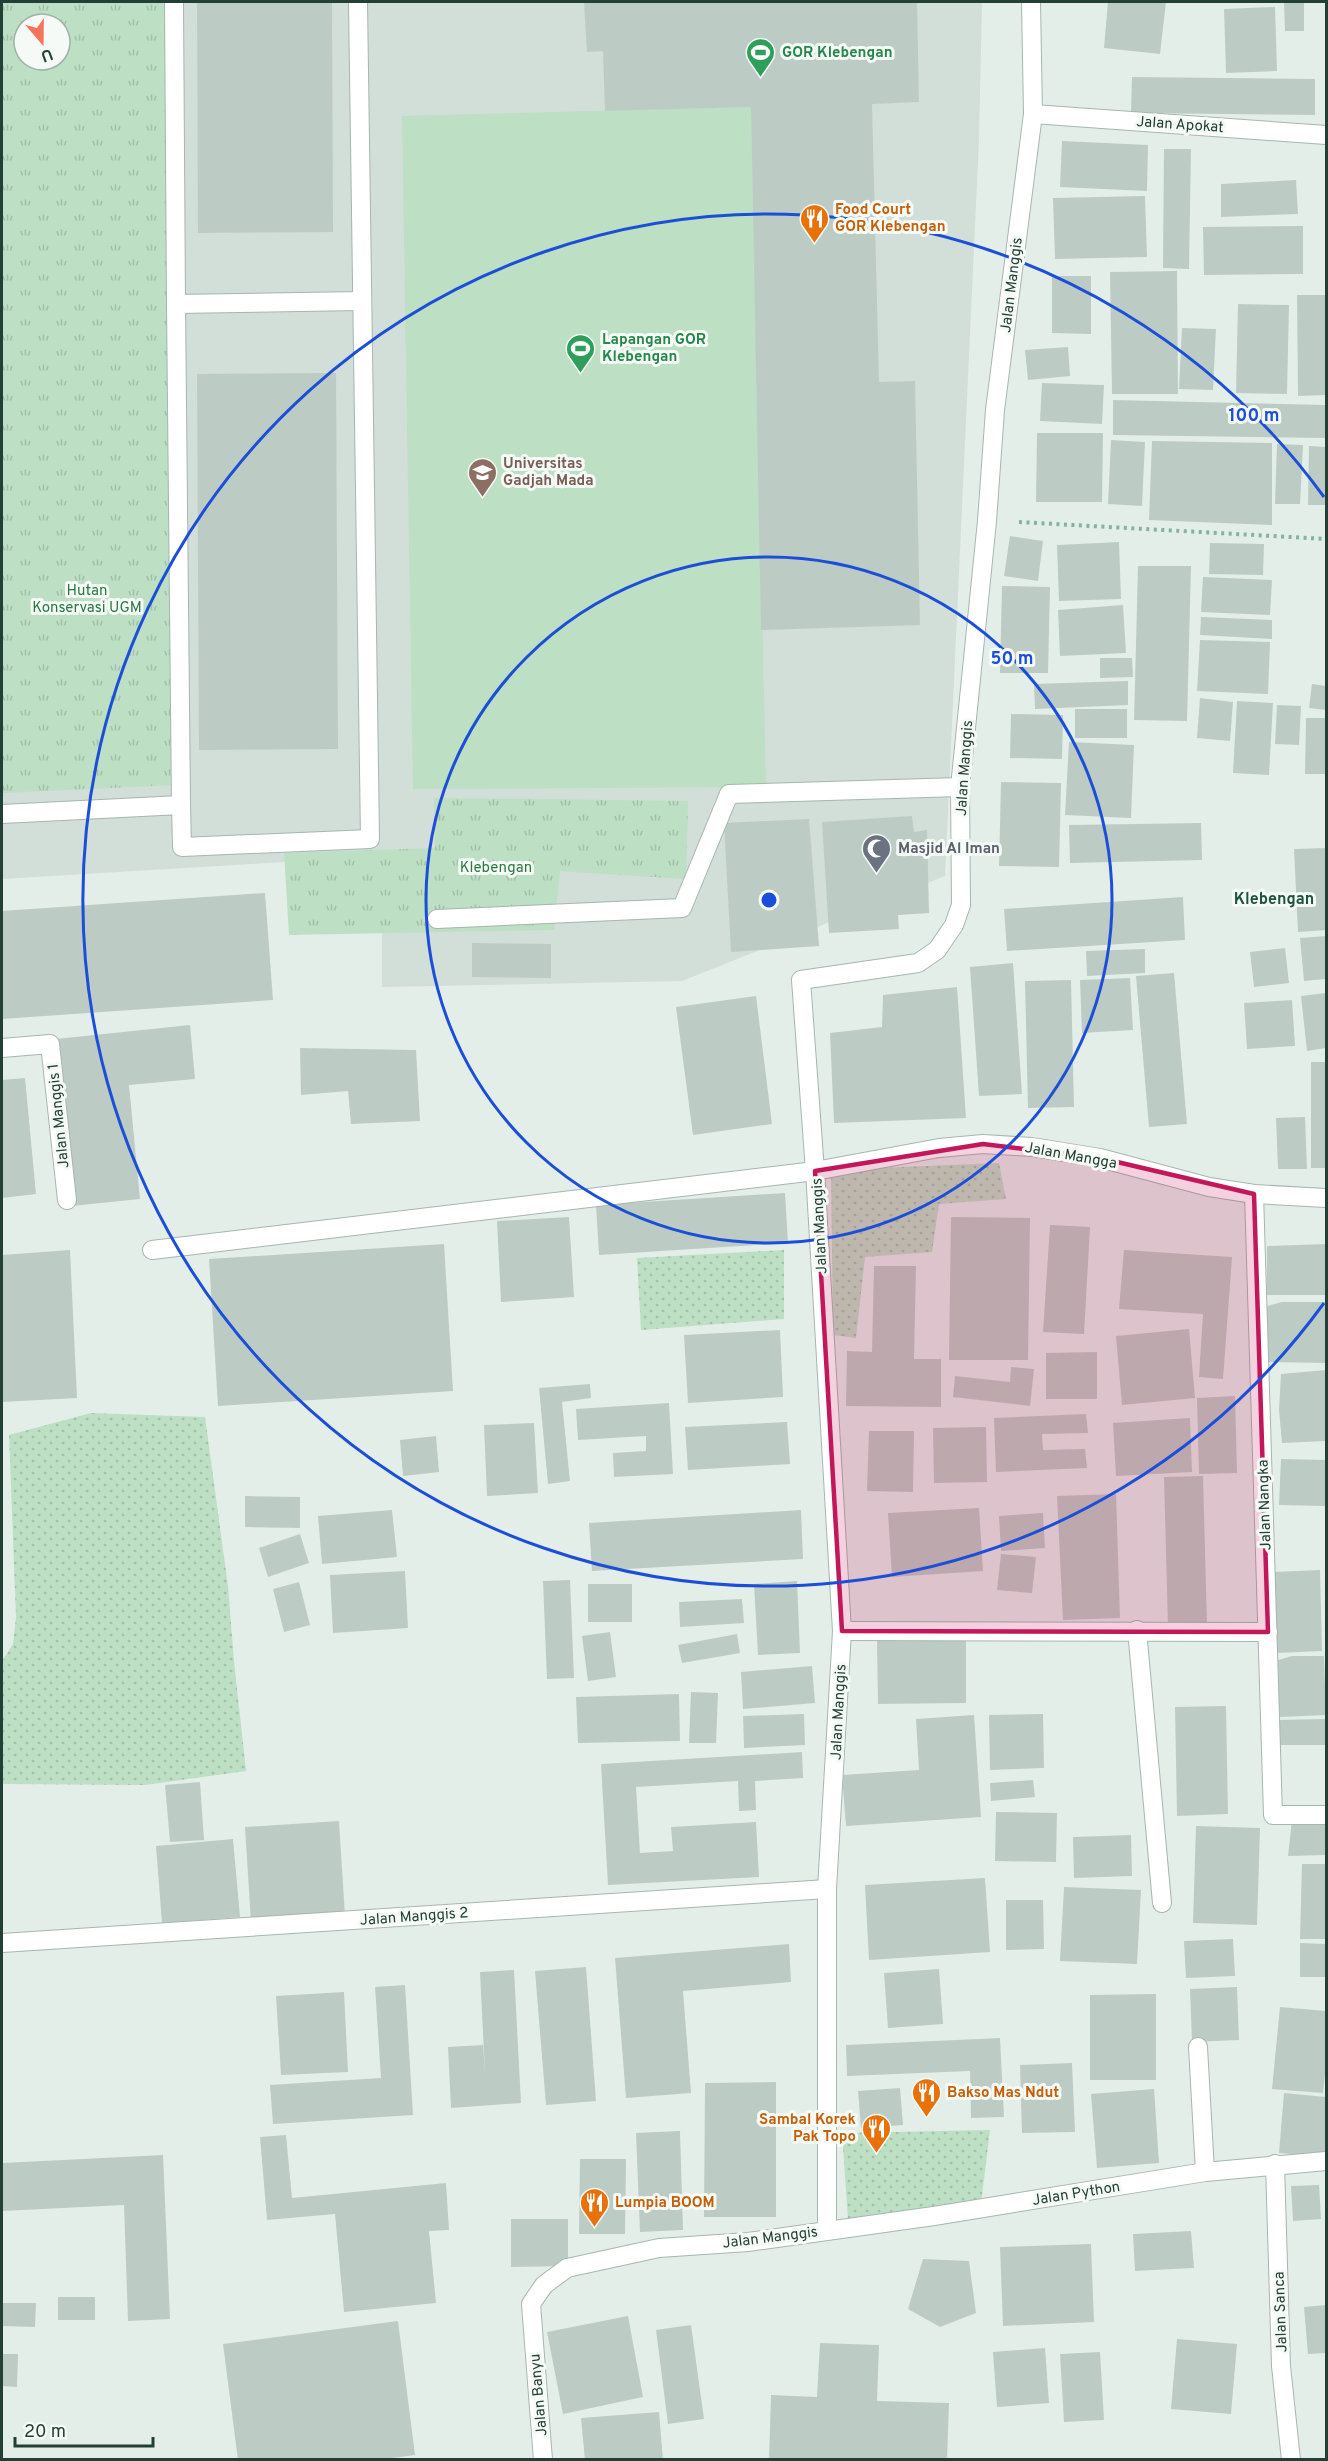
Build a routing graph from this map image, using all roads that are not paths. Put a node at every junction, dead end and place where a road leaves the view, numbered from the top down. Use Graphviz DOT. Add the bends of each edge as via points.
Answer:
graph roads {
  1 [pos="174,2"];
  2 [pos="358,2"];
  3 [pos="1031,2"];
  4 [pos="1033,114"];
  5 [pos="1326,135"];
  6 [pos="362,301"];
  7 [pos="176,304"];
  8 [pos="960,787"];
  9 [pos="181,805"];
  10 [pos="2,813"];
  11 [pos="437,919"];
  12 [pos="2,1048"];
  13 [pos="815,1171"];
  14 [pos="1254,1194"];
  15 [pos="1326,1198"];
  16 [pos="67,1200"];
  17 [pos="152,1250"];
  18 [pos="1137,1630"];
  19 [pos="842,1631"];
  20 [pos="1268,1632"];
  21 [pos="1326,1815"];
  22 [pos="827,1889"];
  23 [pos="1162,1903"];
  24 [pos="2,1943"];
  25 [pos="1198,2047"];
  26 [pos="1326,2161"];
  27 [pos="1275,2164"];
  28 [pos="1205,2172"];
  29 [pos="827,2230"];
  30 [pos="532,2331"];
  31 [pos="543,2460"];
  32 [pos="1291,2460"];
  1 -- 7 [label="street"];
  2 -- 6 [label="street"];
  3 -- 4 [label="street, Jalan Manggis"];
  4 -- 5 [label="street, Jalan Apokat"];
  4 -- 8 [label="street, Jalan Manggis" via="995,410"];
  6 -- 7 [label="street"];
  6 -- 9 [label="street" via="370,839 182,847"];
  7 -- 9 [label="street"];
  8 -- 11 [label="street" via="729,794 682,908"];
  8 -- 13 [label="street, Jalan Manggis" via="961,905 954,925 937,950 918,963 801,980"];
  9 -- 10 [label="street"];
  12 -- 16 [label="street, Jalan Manggis 1" via="50,1044"];
  13 -- 14 [label="street, Jalan Mangga" via="982,1144 1100,1158 1209,1187"];
  13 -- 17 [label="street, Jalan Mangga"];
  13 -- 19 [label="street, Jalan Manggis"];
  14 -- 15 [label="street, Jalan Mangga"];
  14 -- 20 [label="street, Jalan Nangka"];
  18 -- 19 [label="street"];
  18 -- 20 [label="street"];
  18 -- 23 [label="street"];
  19 -- 22 [label="street, Jalan Manggis"];
  20 -- 21 [label="street, Jalan Nangka" via="1273,1815"];
  22 -- 24 [label="street, Jalan Manggis 2"];
  22 -- 29 [label="street, Jalan Manggis"];
  25 -- 28 [label="street"];
  26 -- 27 [label="street, Jalan Python"];
  27 -- 28 [label="street, Jalan Python"];
  27 -- 32 [label="street, Jalan Sanca" via="1281,2366"];
  28 -- 29 [label="street, Jalan Python"];
  29 -- 30 [label="street, Jalan Manggis" via="748,2242 659,2248 567,2268 544,2285 531,2304"];
  30 -- 31 [label="street, Jalan Banyu"];
}
